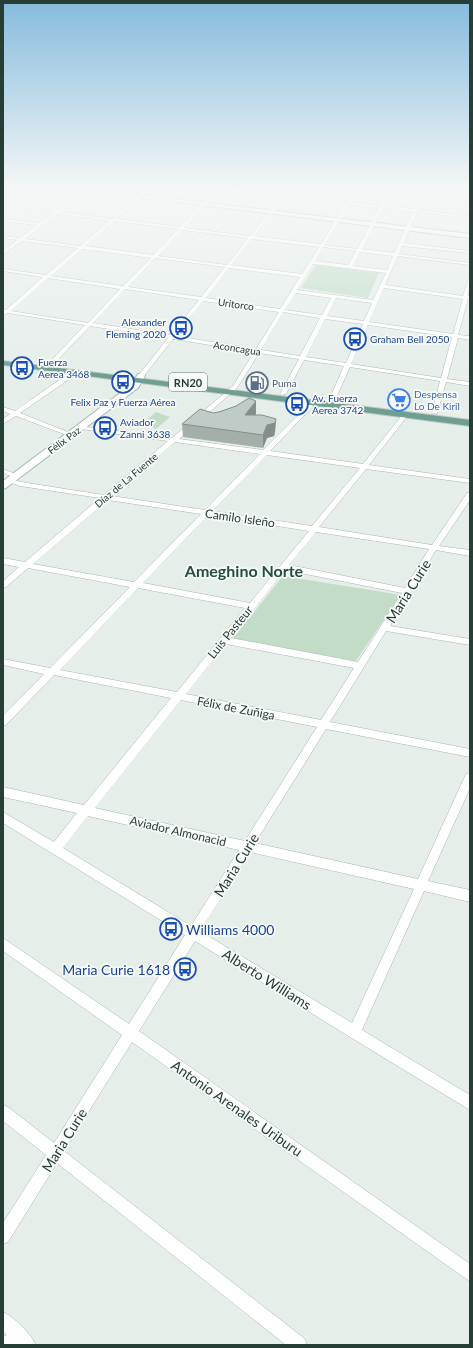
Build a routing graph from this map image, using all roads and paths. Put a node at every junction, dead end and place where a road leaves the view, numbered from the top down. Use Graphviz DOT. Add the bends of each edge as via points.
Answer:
graph roads {
  1 [pos="80,250"];
  2 [pos="106,250"];
  3 [pos="160,250"];
  4 [pos="241,250"];
  5 [pos="320,250"];
  6 [pos="359,250"];
  7 [pos="398,250"];
  8 [pos="452,250"];
  9 [pos="470,252"];
  10 [pos="396,255"];
  11 [pos="154,256"];
  12 [pos="312,262"];
  13 [pos="470,264"];
  14 [pos="228,266"];
  15 [pos="350,267"];
  16 [pos="3,270"];
  17 [pos="388,272"];
  18 [pos="303,276"];
  19 [pos="48,277"];
  20 [pos="470,280"];
  21 [pos="382,286"];
  22 [pos="124,288"];
  23 [pos="294,291"];
  24 [pos="334,297"];
  25 [pos="468,298"];
  26 [pos="201,299"];
  27 [pos="375,302"];
  28 [pos="282,311"];
  29 [pos="4,313"];
  30 [pos="324,317"];
  31 [pos="366,323"];
  32 [pos="88,324"];
  33 [pos="455,336"];
  34 [pos="171,337"];
  35 [pos="470,338"];
  36 [pos="257,351"];
  37 [pos="3,358"];
  38 [pos="302,358"];
  39 [pos="3,363"];
  40 [pos="347,365"];
  41 [pos="48,366"];
  42 [pos="74,372"];
  43 [pos="140,378"];
  44 [pos="444,380"];
  45 [pos="470,384"];
  46 [pos="231,390"];
  47 [pos="283,394"];
  48 [pos="332,400"];
  49 [pos="314,403"];
  50 [pos="3,409"];
  51 [pos="435,413"];
  52 [pos="15,414"];
  53 [pos="405,415"];
  54 [pos="470,417"];
  55 [pos="3,422"];
  56 [pos="470,423"];
  57 [pos="81,427"];
  58 [pos="71,435"];
  59 [pos="173,440"];
  60 [pos="265,453"];
  61 [pos="365,466"];
  62 [pos="3,471"];
  63 [pos="10,481"];
  64 [pos="470,481"];
  65 [pos="470,495"];
  66 [pos="106,497"];
  67 [pos="207,513"];
  68 [pos="314,529"];
  69 [pos="434,548"];
  70 [pos="470,554"];
  71 [pos="3,561"];
  72 [pos="26,565"];
  73 [pos="283,567"];
  74 [pos="3,585"];
  75 [pos="137,585"];
  76 [pos="407,591"];
  77 [pos="252,606"];
  78 [pos="384,628"];
  79 [pos="224,640"];
  80 [pos="470,642"];
  81 [pos="3,662"];
  82 [pos="361,666"];
  83 [pos="52,672"];
  84 [pos="178,696"];
  85 [pos="3,722"];
  86 [pos="323,725"];
  87 [pos="470,753"];
  88 [pos="470,777"];
  89 [pos="3,792"];
  90 [pos="86,810"];
  91 [pos="3,817"];
  92 [pos="247,846"];
  93 [pos="55,849"];
  94 [pos="422,886"];
  95 [pos="470,896"];
  96 [pos="193,934"];
  97 [pos="3,944"];
  98 [pos="131,1033"];
  99 [pos="354,1033"];
  100 [pos="470,1103"];
  101 [pos="3,1112"];
  102 [pos="56,1154"];
  103 [pos="3,1237"];
  104 [pos="470,1273"];
  105 [pos="3,1320"];
  106 [pos="23,1340"];
  107 [pos="5,1345"];
  108 [pos="299,1345"];
  1 -- 19 [label="street"];
  2 -- 11 [label="street"];
  3 -- 11 [label="street"];
  4 -- 14 [label="street"];
  5 -- 12 [label="street, Díaz de La Fuente"];
  6 -- 10 [label="street"];
  6 -- 15 [label="street"];
  7 -- 10 [label="street"];
  8 -- 9 [label="street"];
  10 -- 13 [label="street"];
  10 -- 17 [label="street"];
  11 -- 14 [label="street"];
  11 -- 22 [label="street"];
  12 -- 15 [label="street"];
  12 -- 18 [label="street, Díaz de La Fuente"];
  14 -- 18 [label="street"];
  14 -- 26 [label="street"];
  15 -- 17 [label="street"];
  16 -- 19 [label="street, Uritorco"];
  17 -- 21 [label="street"];
  18 -- 23 [label="street, Díaz de La Fuente"];
  19 -- 22 [label="street, Uritorco"];
  19 -- 29 [label="street"];
  20 -- 25 [label="street"];
  21 -- 25 [label="street"];
  21 -- 27 [label="street"];
  22 -- 26 [label="street, Uritorco"];
  22 -- 32 [label="street"];
  23 -- 24 [label="street"];
  23 -- 28 [label="street, Díaz de La Fuente"];
  24 -- 27 [label="street"];
  24 -- 30 [label="street"];
  25 -- 33 [label="street"];
  26 -- 28 [label="street, Uritorco"];
  26 -- 34 [label="street"];
  27 -- 31 [label="street"];
  28 -- 30 [label="street, Uritorco"];
  28 -- 36 [label="street, Díaz de La Fuente"];
  29 -- 32 [label="street, Aconcagua"];
  30 -- 31 [label="street, Uritorco"];
  30 -- 38 [label="street"];
  31 -- 33 [label="street, Uritorco"];
  31 -- 40 [label="street"];
  32 -- 34 [label="street, Aconcagua"];
  32 -- 41 [label="street"];
  33 -- 35 [label="street, Uritorco"];
  33 -- 44 [label="street"];
  34 -- 36 [label="street, Aconcagua"];
  34 -- 43 [label="street"];
  36 -- 38 [label="street, Aconcagua"];
  36 -- 46 [label="street, Díaz de La Fuente"];
  37 -- 41 [label="main road, RN20"];
  38 -- 40 [label="street, Aconcagua"];
  38 -- 47 [label="street"];
  39 -- 41 [label="main road, RN20"];
  40 -- 44 [label="street, Aconcagua"];
  40 -- 48 [label="street"];
  41 -- 42 [label="main road, RN20"];
  41 -- 43 [label="main road, RN20"];
  42 -- 43 [label="main road, RN20"];
  42 -- 52 [label="street"];
  43 -- 46 [label="main road, RN20"];
  43 -- 57 [label="main road, Félix Paz" via="135,386"];
  44 -- 45 [label="street, Aconcagua"];
  44 -- 51 [label="street"];
  46 -- 47 [label="main road, RN20"];
  46 -- 49 [label="main road, RN20"];
  46 -- 59 [label="street, Díaz de La Fuente"];
  47 -- 48 [label="main road, RN20"];
  48 -- 51 [label="main road, RN20"];
  49 -- 53 [label="main road, RN20"];
  49 -- 60 [label="street"];
  50 -- 52 [label="street"];
  51 -- 54 [label="main road, RN20"];
  52 -- 55 [label="street"];
  52 -- 58 [label="street"];
  53 -- 56 [label="main road, RN20"];
  53 -- 61 [label="street, Luis Pasteur"];
  57 -- 58 [label="main road, Félix Paz"];
  57 -- 59 [label="street"];
  58 -- 63 [label="main road, Félix Paz"];
  59 -- 60 [label="street"];
  59 -- 66 [label="street, Díaz de La Fuente"];
  60 -- 61 [label="street"];
  60 -- 67 [label="street"];
  61 -- 64 [label="street"];
  61 -- 68 [label="street, Luis Pasteur"];
  62 -- 63 [label="street, Camilo Isleño"];
  63 -- 66 [label="street, Camilo Isleño"];
  65 -- 69 [label="street, Maria Curie"];
  66 -- 67 [label="street, Camilo Isleño"];
  66 -- 72 [label="street, Díaz de La Fuente"];
  67 -- 68 [label="street, Camilo Isleño"];
  67 -- 75 [label="street"];
  68 -- 69 [label="street, Camilo Isleño"];
  68 -- 73 [label="street, Luis Pasteur"];
  69 -- 70 [label="street, Camilo Isleño"];
  69 -- 76 [label="street, Maria Curie"];
  71 -- 72 [label="street"];
  72 -- 74 [label="street, Díaz de La Fuente"];
  72 -- 75 [label="street"];
  73 -- 76 [label="street"];
  73 -- 77 [label="street, Luis Pasteur"];
  75 -- 77 [label="street"];
  75 -- 83 [label="street"];
  76 -- 78 [label="street, Maria Curie"];
  77 -- 79 [label="street, Luis Pasteur"];
  78 -- 80 [label="street"];
  78 -- 82 [label="street, Maria Curie"];
  79 -- 82 [label="street"];
  79 -- 84 [label="street, Luis Pasteur"];
  81 -- 83 [label="street, Félix de Zuñiga"];
  82 -- 86 [label="street, Maria Curie"];
  83 -- 84 [label="street, Félix de Zuñiga"];
  83 -- 85 [label="street"];
  84 -- 86 [label="street, Félix de Zuñiga"];
  84 -- 90 [label="street, Luis Pasteur"];
  86 -- 87 [label="street, Félix de Zuñiga"];
  86 -- 92 [label="street, Maria Curie"];
  88 -- 94 [label="street"];
  89 -- 90 [label="street, Aviador Almonacid"];
  90 -- 92 [label="street, Aviador Almonacid"];
  90 -- 93 [label="street, Luis Pasteur"];
  91 -- 93 [label="street, Alberto Williams"];
  92 -- 94 [label="street, Aviador Almonacid"];
  92 -- 96 [label="street, Maria Curie"];
  93 -- 96 [label="street, Alberto Williams"];
  94 -- 95 [label="street, Aviador Almonacid"];
  94 -- 99 [label="street"];
  96 -- 98 [label="street, Maria Curie"];
  96 -- 99 [label="street, Alberto Williams"];
  97 -- 98 [label="street, Antonio Arenales Uriburu"];
  98 -- 102 [label="street, Maria Curie"];
  98 -- 104 [label="street, Antonio Arenales Uriburu"];
  99 -- 100 [label="street, Alberto Williams"];
  101 -- 102 [label="street"];
  102 -- 103 [label="street, Maria Curie"];
  102 -- 108 [label="street"];
  105 -- 106 [label="street"];
  106 -- 107 [label="street"];
}
